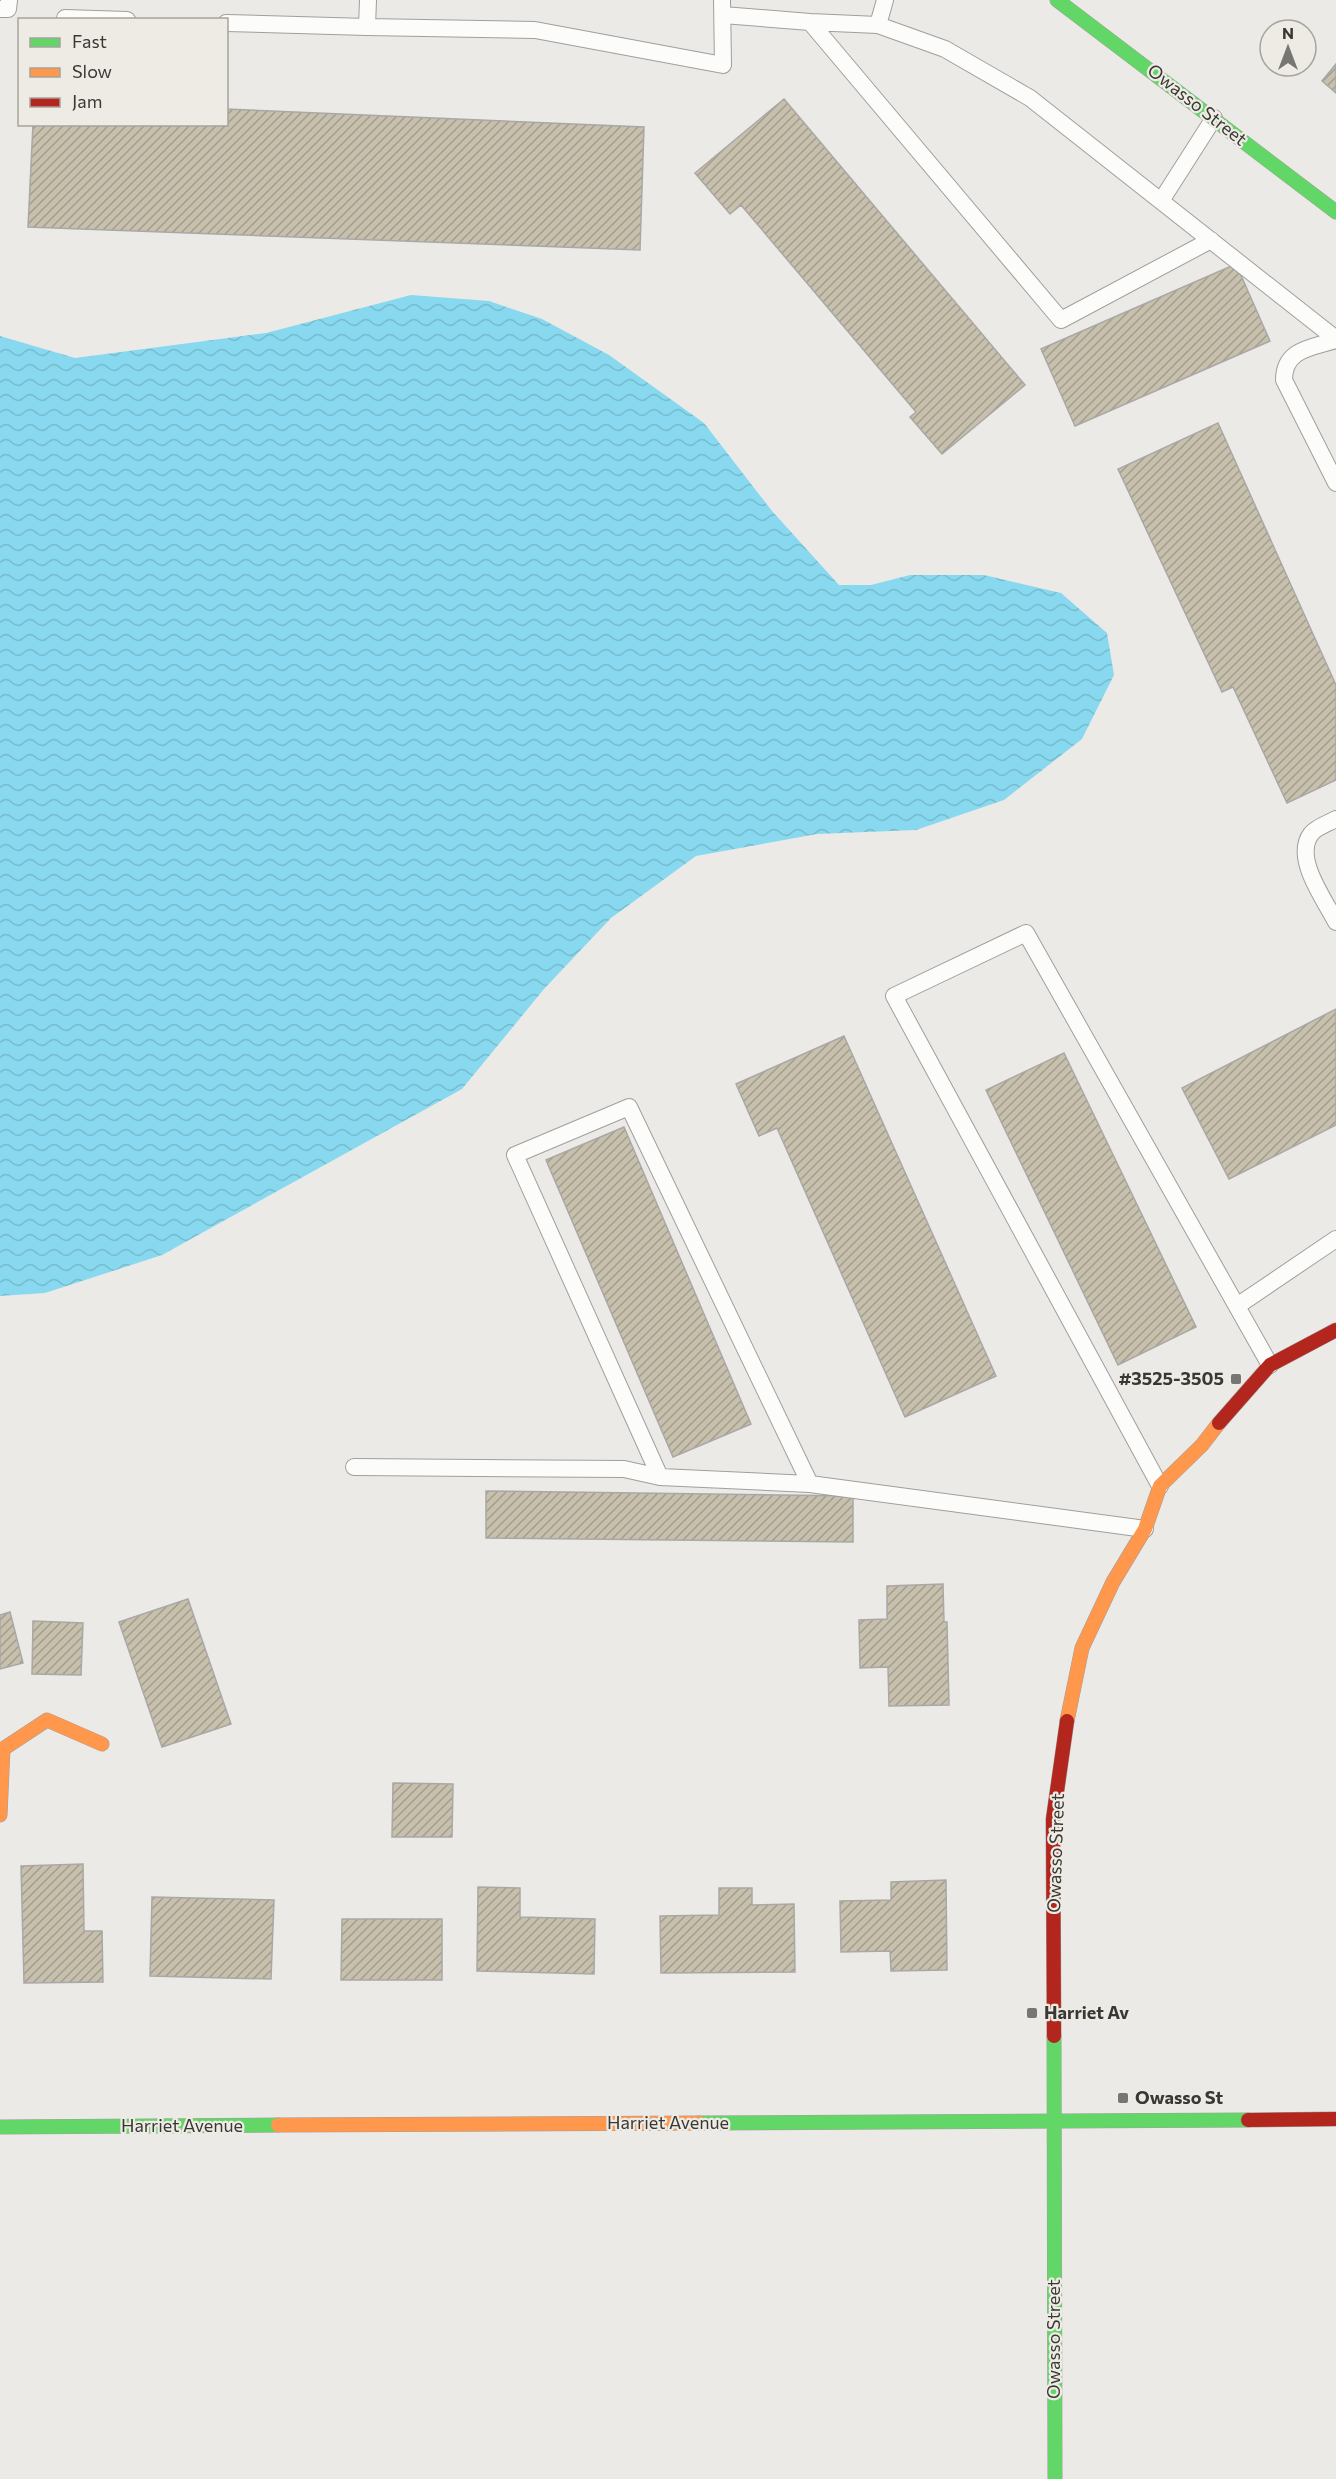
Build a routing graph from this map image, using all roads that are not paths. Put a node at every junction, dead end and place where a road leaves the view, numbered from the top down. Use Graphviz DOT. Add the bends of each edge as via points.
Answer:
graph roads {
  1 [pos="9,0"];
  2 [pos="368,0"];
  3 [pos="885,0"];
  4 [pos="1058,0"];
  5 [pos="722,8"];
  6 [pos="0,9"];
  7 [pos="810,22"];
  8 [pos="228,23"];
  9 [pos="878,25"];
  10 [pos="367,27"];
  11 [pos="1214,118"];
  12 [pos="1161,201"];
  13 [pos="1336,212"];
  14 [pos="1211,240"];
  15 [pos="1336,339"];
  16 [pos="1336,483"];
  17 [pos="1336,819"];
  18 [pos="1336,922"];
  19 [pos="1336,1239"];
  20 [pos="1237,1305"];
  21 [pos="1336,1330"];
  22 [pos="1270,1365"];
  23 [pos="354,1467"];
  24 [pos="660,1476"];
  25 [pos="810,1484"];
  26 [pos="1160,1486"];
  27 [pos="1145,1529"];
  28 [pos="102,1744"];
  29 [pos="0,1815"];
  30 [pos="1336,2119"];
  31 [pos="1053,2121"];
  32 [pos="0,2127"];
  33 [pos="1055,2479"];
  1 -- 6 [label="lane" via="8,9"];
  2 -- 10 [label="lane"];
  3 -- 9 [label="lane"];
  4 -- 11 [label="street, Owasso Street"];
  5 -- 7 [label="lane"];
  5 -- 10 [label="lane" via="723,65 535,30"];
  7 -- 9 [label="lane"];
  7 -- 14 [label="lane" via="1061,320"];
  8 -- 10 [label="lane"];
  9 -- 12 [label="lane" via="945,49 1030,98"];
  11 -- 12 [label="lane"];
  11 -- 13 [label="street, Owasso Street"];
  12 -- 14 [label="lane"];
  14 -- 15 [label="lane"];
  15 -- 16 [label="lane" via="1294,354 1286,362 1284,380"];
  17 -- 18 [label="lane" via="1312,832 1305,849 1308,865"];
  19 -- 20 [label="lane"];
  20 -- 22 [label="lane"];
  20 -- 26 [label="lane" via="1026,933 894,996"];
  21 -- 22 [label="street, Owasso Street"];
  22 -- 26 [label="street, Owasso Street" via="1202,1445"];
  23 -- 24 [label="lane" via="624,1469"];
  24 -- 25 [label="lane"];
  24 -- 25 [label="lane" via="515,1155 629,1107"];
  25 -- 27 [label="lane"];
  26 -- 27 [label="street, Owasso Street"];
  27 -- 31 [label="street, Owasso Street" via="1113,1582 1082,1648 1068,1717 1053,1819"];
  28 -- 29 [label="street" via="47,1720 3,1749"];
  30 -- 31 [label="street, Harriet Avenue"];
  31 -- 32 [label="street, Harriet Avenue"];
  31 -- 33 [label="street, Owasso Street"];
}
